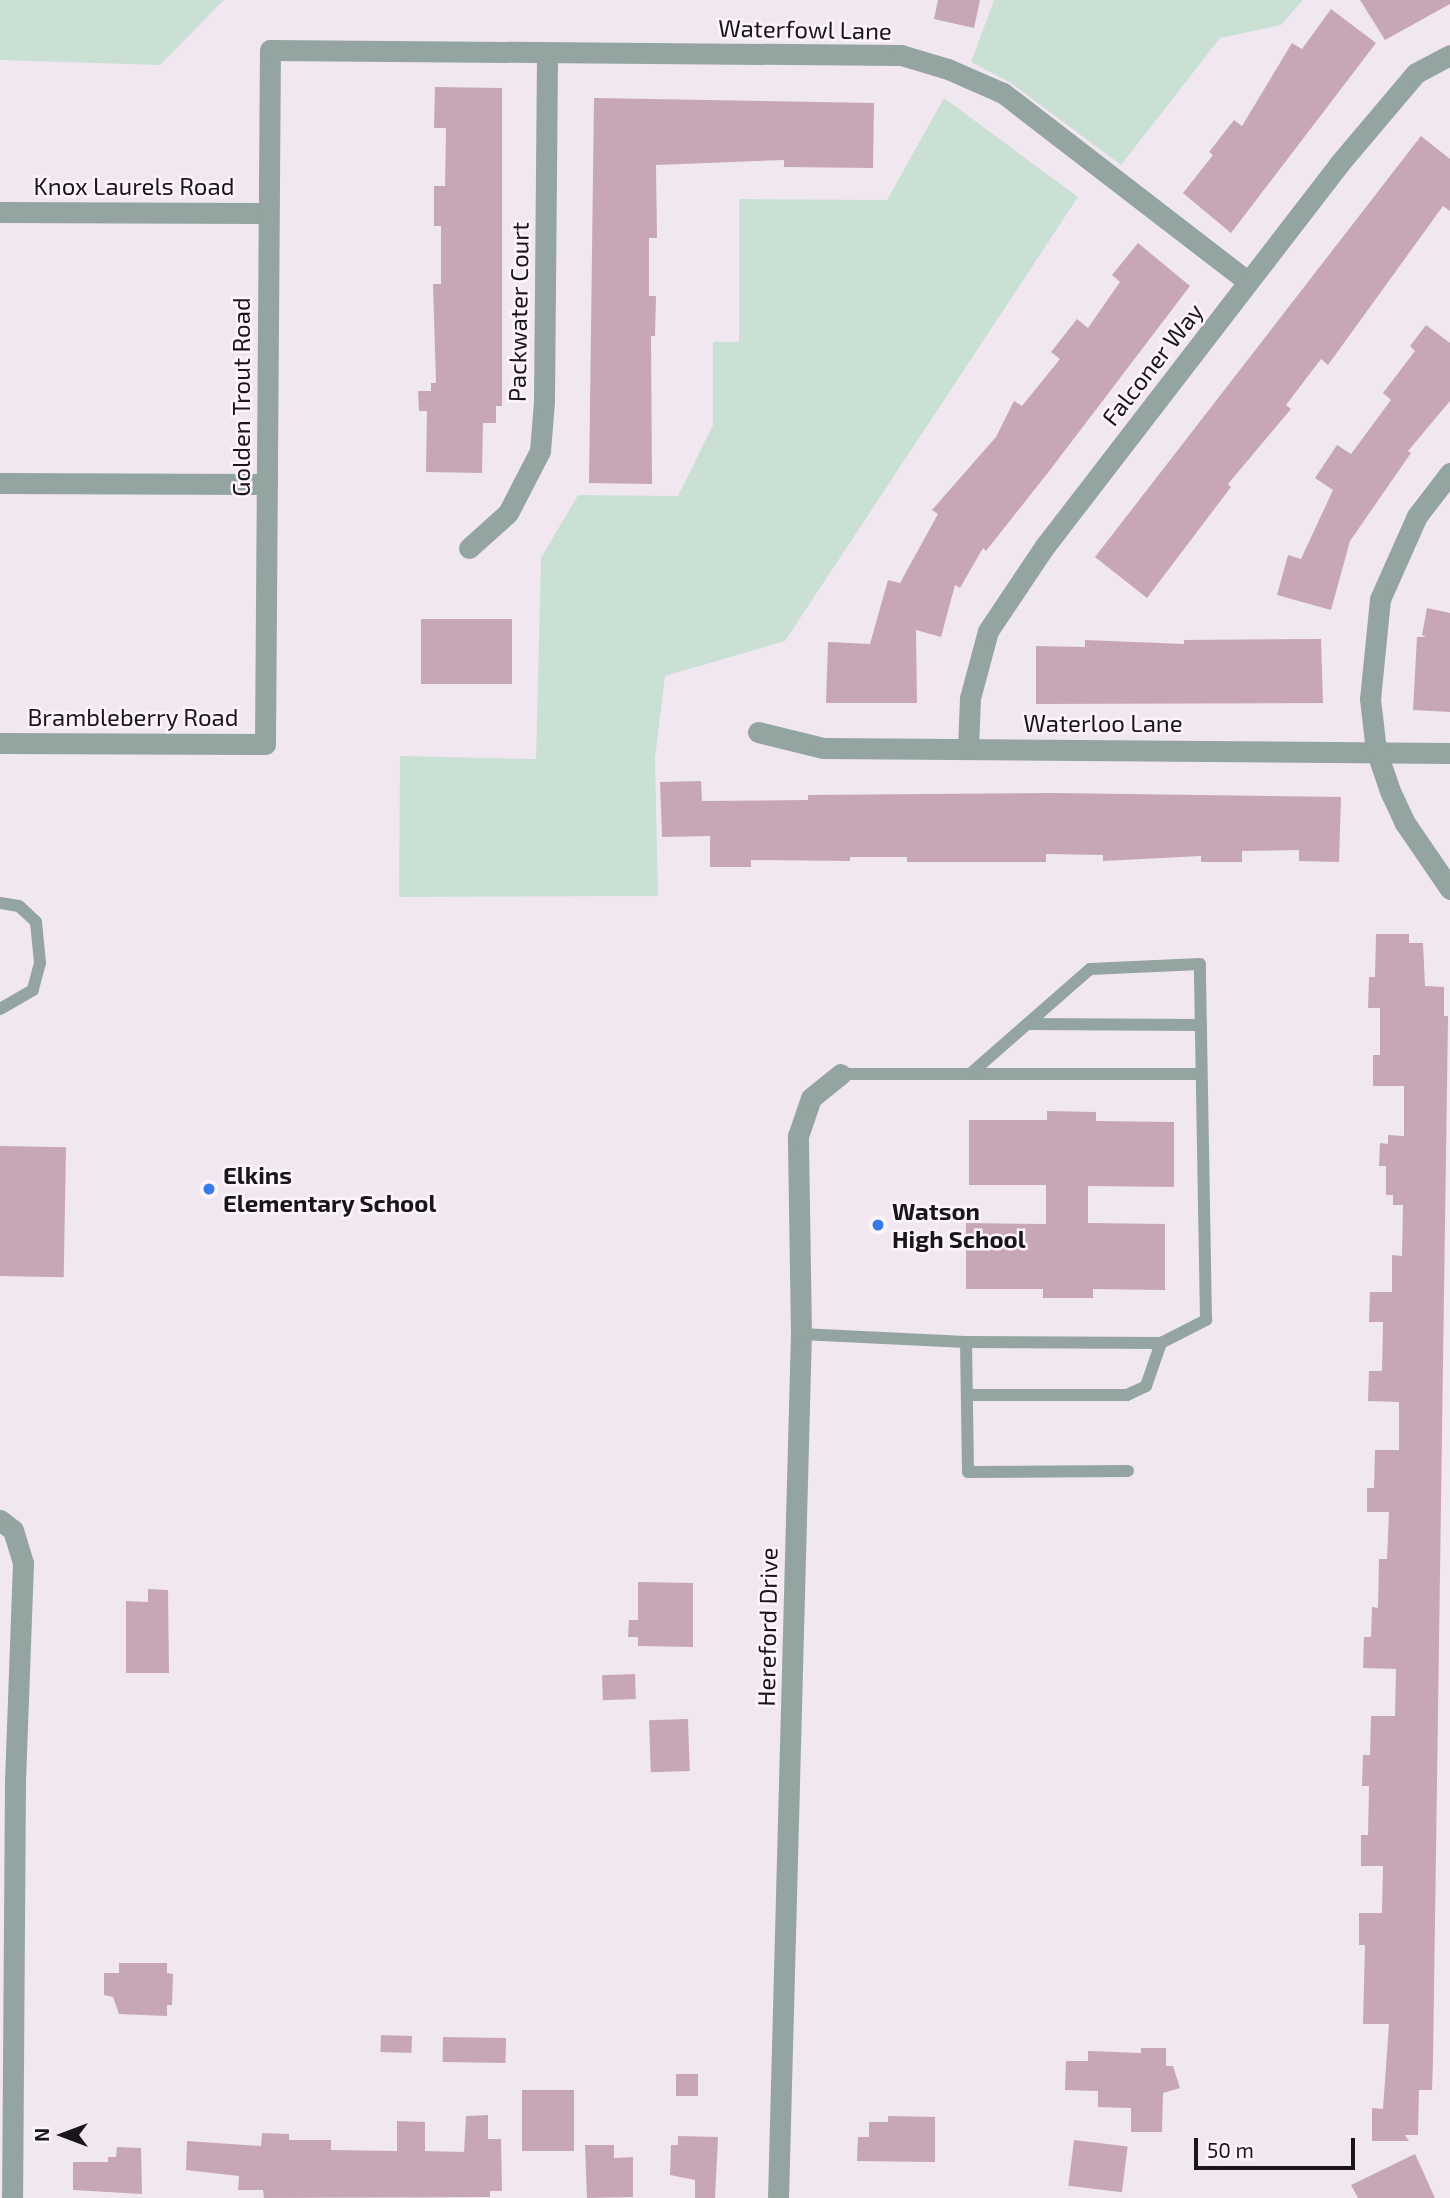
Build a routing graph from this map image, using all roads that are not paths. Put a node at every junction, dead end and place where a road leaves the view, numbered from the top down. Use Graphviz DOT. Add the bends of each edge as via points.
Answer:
graph roads {
  1 [pos="270,50"];
  2 [pos="547,52"];
  3 [pos="1450,55"];
  4 [pos="0,212"];
  5 [pos="268,213"];
  6 [pos="1248,282"];
  7 [pos="1450,473"];
  8 [pos="0,483"];
  9 [pos="267,484"];
  10 [pos="469,548"];
  11 [pos="758,732"];
  12 [pos="0,743"];
  13 [pos="265,744"];
  14 [pos="968,748"];
  15 [pos="1376,750"];
  16 [pos="1450,753"];
  17 [pos="1450,889"];
  18 [pos="0,904"];
  19 [pos="0,1009"];
  20 [pos="1028,1024"];
  21 [pos="1201,1025"];
  22 [pos="841,1074"];
  23 [pos="970,1074"];
  24 [pos="1201,1074"];
  25 [pos="800,1334"];
  26 [pos="966,1342"];
  27 [pos="1161,1343"];
  28 [pos="967,1395"];
  29 [pos="1128,1471"];
  30 [pos="6,1525"];
  31 [pos="8,1781"];
  32 [pos="12,2198"];
  33 [pos="778,2198"];
  1 -- 2 [label="street, Waterfowl Lane"];
  1 -- 5 [label="street, Golden Trout Road"];
  2 -- 6 [label="street, Waterfowl Lane" via="901,55 948,69 1003,93"];
  2 -- 10 [label="street, Packwater Court" via="540,451 508,513"];
  3 -- 6 [label="street, Falconer Way" via="1416,73"];
  4 -- 5 [label="street, Knox Laurels Road"];
  5 -- 9 [label="street, Golden Trout Road"];
  6 -- 14 [label="street, Falconer Way" via="1045,546 988,631 970,698"];
  7 -- 15 [label="street" via="1417,516 1380,599 1370,699"];
  8 -- 9 [label="street"];
  9 -- 13 [label="street, Golden Trout Road"];
  11 -- 14 [label="street, Waterloo Lane" via="823,748"];
  12 -- 13 [label="street, Brambleberry Road"];
  14 -- 15 [label="street, Waterloo Lane"];
  15 -- 16 [label="street, Waterloo Lane"];
  15 -- 17 [label="street" via="1405,823"];
  18 -- 19 [label="lane" via="19,906 36,922 40,963 33,990"];
  20 -- 21 [label="lane"];
  20 -- 21 [label="lane" via="1090,969 1200,964"];
  20 -- 23 [label="lane"];
  21 -- 24 [label="lane"];
  22 -- 23 [label="lane"];
  22 -- 25 [label="street, Hereford Drive" via="811,1098 798,1136"];
  23 -- 24 [label="lane"];
  24 -- 27 [label="lane" via="1206,1320"];
  25 -- 26 [label="lane"];
  25 -- 33 [label="street, Hereford Drive"];
  26 -- 27 [label="lane"];
  26 -- 28 [label="lane"];
  27 -- 28 [label="lane" via="1146,1386 1127,1395"];
  28 -- 29 [label="lane" via="968,1472"];
  30 -- 31 [label="street" via="23,1563"];
  31 -- 32 [label="street"];
}
